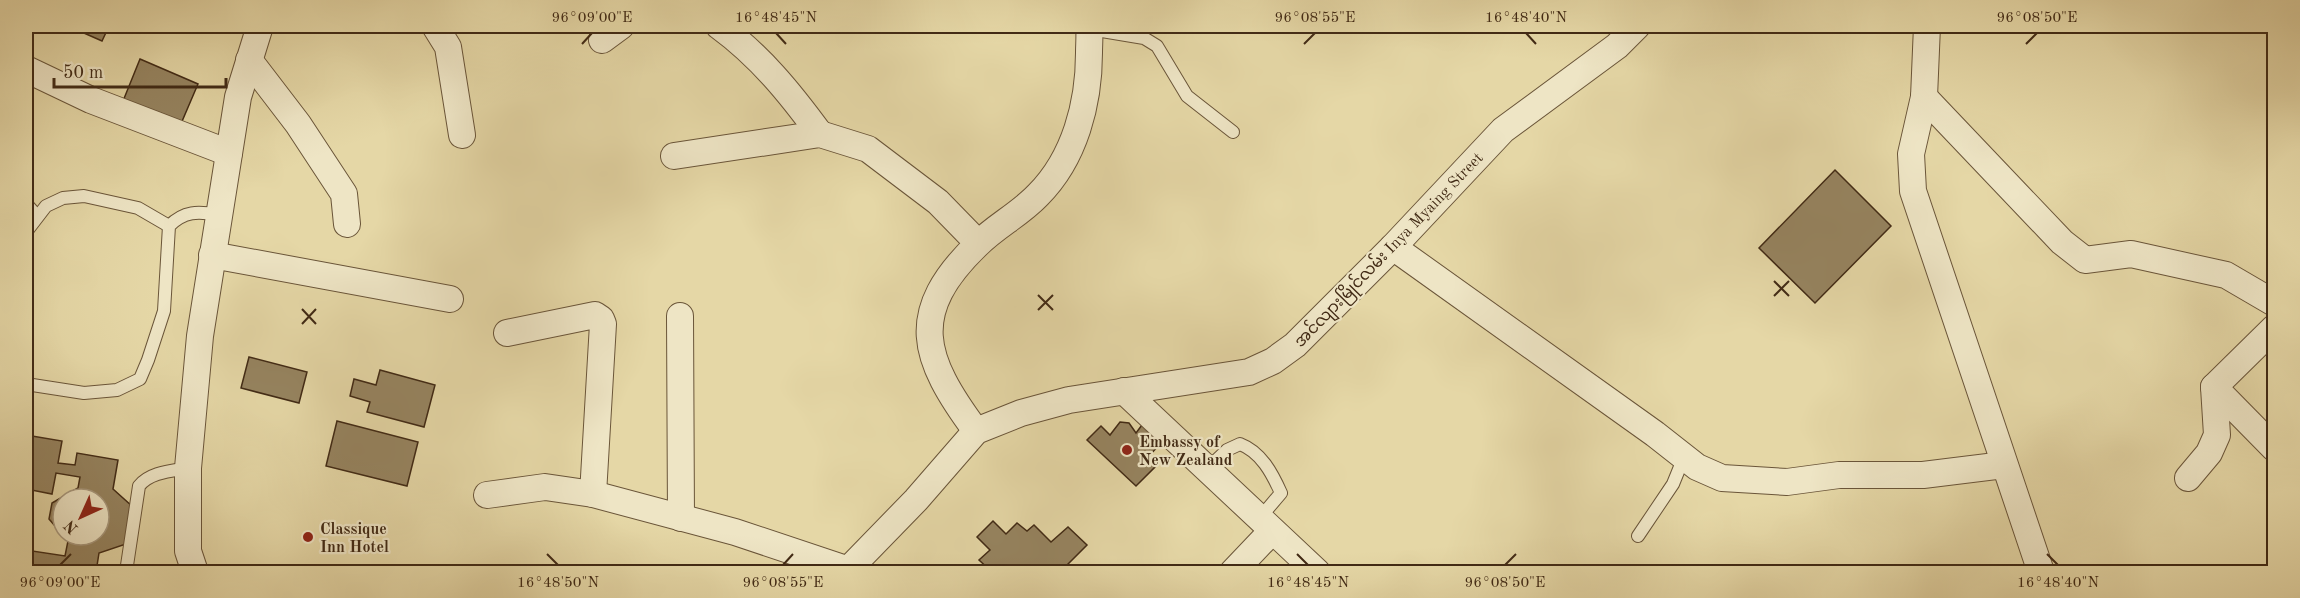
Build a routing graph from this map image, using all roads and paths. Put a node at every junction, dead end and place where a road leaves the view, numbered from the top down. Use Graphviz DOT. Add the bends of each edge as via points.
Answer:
graph roads {
  1 [pos="260,26"];
  2 [pos="435,26"];
  3 [pos="719,26"];
  4 [pos="1637,26"];
  5 [pos="1927,26"];
  6 [pos="1089,27"];
  7 [pos="249,60"];
  8 [pos="26,69"];
  9 [pos="1924,97"];
  10 [pos="1233,132"];
  11 [pos="820,134"];
  12 [pos="462,135"];
  13 [pos="229,153"];
  14 [pos="674,156"];
  15 [pos="26,205"];
  16 [pos="38,216"];
  17 [pos="218,216"];
  18 [pos="347,224"];
  19 [pos="169,226"];
  20 [pos="26,232"];
  21 [pos="978,243"];
  22 [pos="1393,247"];
  23 [pos="212,255"];
  24 [pos="450,299"];
  25 [pos="2274,303"];
  26 [pos="680,316"];
  27 [pos="2274,328"];
  28 [pos="507,333"];
  29 [pos="26,384"];
  30 [pos="2214,387"];
  31 [pos="1124,391"];
  32 [pos="976,431"];
  33 [pos="2274,448"];
  34 [pos="1684,457"];
  35 [pos="2004,465"];
  36 [pos="188,468"];
  37 [pos="1207,469"];
  38 [pos="2188,478"];
  39 [pos="593,494"];
  40 [pos="487,495"];
  41 [pos="681,518"];
  42 [pos="1266,525"];
  43 [pos="1638,536"];
  44 [pos="847,571"];
  45 [pos="126,573"];
  46 [pos="195,573"];
  47 [pos="1233,573"];
  48 [pos="1317,573"];
  49 [pos="2041,573"];
  1 -- 7 [label="street"];
  2 -- 12 [label="street" via="448,47"];
  3 -- 11 [label="street" via="790,92"];
  4 -- 22 [label="street, အင်လျားမြိုင်လမ်း Inya Myaing Street" via="1617,46 1503,130"];
  5 -- 9 [label="street"];
  6 -- 10 [label="lane" via="1144,38 1157,46 1187,96"];
  6 -- 21 [label="street" via="1089,83 1074,140 1039,195"];
  7 -- 13 [label="street"];
  7 -- 18 [label="street" via="344,194"];
  8 -- 13 [label="street" via="91,100"];
  9 -- 25 [label="street" via="2062,242 2085,260 2131,254 2226,274"];
  9 -- 35 [label="street" via="1911,154 1913,191"];
  11 -- 14 [label="street"];
  11 -- 21 [label="street" via="868,149 938,202"];
  13 -- 17 [label="street"];
  15 -- 16 [label="lane"];
  16 -- 19 [label="lane" via="46,206 63,198 84,196 138,208"];
  16 -- 20 [label="lane"];
  17 -- 19 [label="lane" via="190,212"];
  17 -- 23 [label="street"];
  19 -- 29 [label="lane" via="164,311 140,379 117,390 84,393"];
  21 -- 32 [label="street" via="941,289 932,310 929,341 954,401"];
  22 -- 31 [label="street, အင်လျားမြိုင်လမ်း Inya Myaing Street" via="1295,345 1273,361 1249,372"];
  22 -- 34 [label="street"];
  23 -- 24 [label="street"];
  23 -- 36 [label="street"];
  26 -- 41 [label="street"];
  27 -- 30 [label="street"];
  28 -- 39 [label="street" via="595,315 601,318"];
  30 -- 33 [label="street"];
  30 -- 38 [label="street" via="2217,435 2209,453"];
  31 -- 32 [label="street, အင်လျားမြိုင်လမ်း Inya Myaing Street" via="1068,400"];
  31 -- 37 [label="street"];
  32 -- 44 [label="street, အင်လျားမြိုင်လမ်း Inya Myaing Street"];
  34 -- 35 [label="street" via="1722,478 1787,482 1839,475 1923,475"];
  34 -- 43 [label="lane" via="1672,484"];
  35 -- 49 [label="street"];
  36 -- 45 [label="lane" via="154,475 139,486"];
  36 -- 46 [label="street" via="188,551"];
  37 -- 42 [label="street"];
  37 -- 42 [label="lane" via="1227,450 1240,444 1252,449 1281,493"];
  39 -- 40 [label="street" via="545,487"];
  39 -- 41 [label="street"];
  41 -- 44 [label="street" via="735,532"];
  42 -- 47 [label="street"];
  42 -- 48 [label="street"];
}
